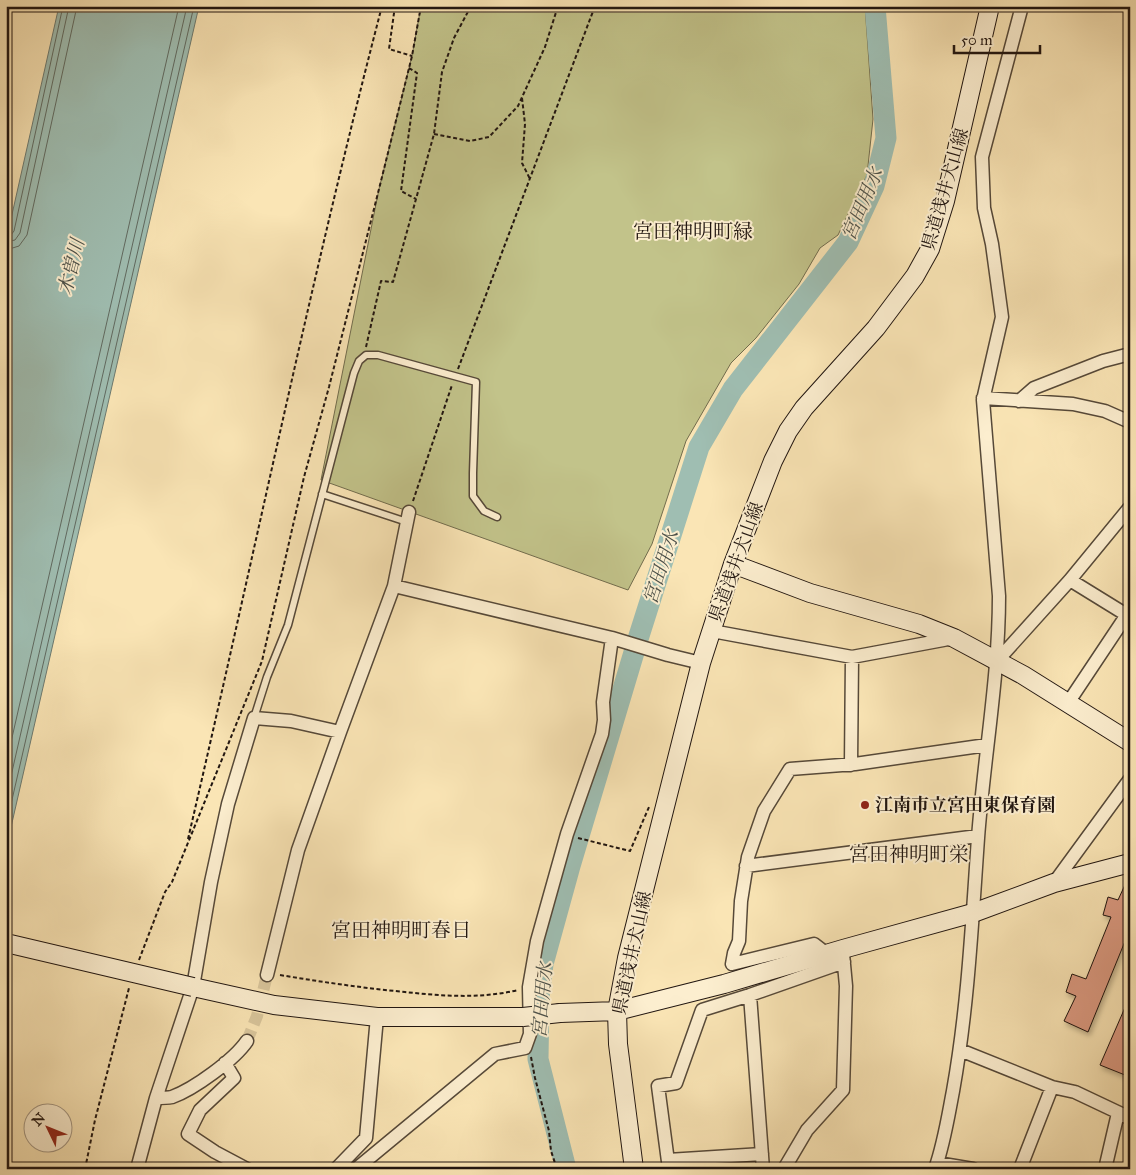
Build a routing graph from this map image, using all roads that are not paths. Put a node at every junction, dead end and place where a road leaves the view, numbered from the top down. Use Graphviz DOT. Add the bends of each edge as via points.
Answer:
graph roads {
  1 [pos="990,6"];
  2 [pos="1022,6"];
  3 [pos="1130,354"];
  4 [pos="983,398"];
  5 [pos="1019,401"];
  6 [pos="1130,422"];
  7 [pos="322,494"];
  8 [pos="1130,507"];
  9 [pos="497,516"];
  10 [pos="408,517"];
  11 [pos="733,564"];
  12 [pos="1070,580"];
  13 [pos="394,586"];
  14 [pos="1129,614"];
  15 [pos="712,631"];
  16 [pos="612,638"];
  17 [pos="954,638"];
  18 [pos="852,657"];
  19 [pos="997,661"];
  20 [pos="702,663"];
  21 [pos="1068,703"];
  22 [pos="254,718"];
  23 [pos="340,732"];
  24 [pos="1130,742"];
  25 [pos="987,745"];
  26 [pos="851,765"];
  27 [pos="1130,779"];
  28 [pos="978,836"];
  29 [pos="1130,863"];
  30 [pos="746,866"];
  31 [pos="1054,884"];
  32 [pos="973,913"];
  33 [pos="6,943"];
  34 [pos="838,955"];
  35 [pos="268,974"];
  36 [pos="193,987"];
  37 [pos="750,995"];
  38 [pos="617,1010"];
  39 [pos="377,1018"];
  40 [pos="247,1041"];
  41 [pos="960,1050"];
  42 [pos="225,1064"];
  43 [pos="1052,1087"];
  44 [pos="156,1098"];
  45 [pos="1124,1115"];
  46 [pos="762,1154"];
  47 [pos="668,1164"];
  48 [pos="936,1166"];
  49 [pos="137,1169"];
  50 [pos="247,1169"];
  51 [pos="336,1169"];
  52 [pos="356,1169"];
  53 [pos="634,1169"];
  54 [pos="763,1169"];
  55 [pos="784,1169"];
  56 [pos="973,1169"];
  57 [pos="1020,1169"];
  58 [pos="1105,1169"];
  1 -- 11 [label="street, 県道浅井犬山線" via="945,202 930,249 915,276 876,328 804,408 788,431"];
  2 -- 4 [label="street" via="982,157 984,208 1002,317"];
  3 -- 5 [label="street" via="1034,388"];
  4 -- 5 [label="street"];
  4 -- 19 [label="street" via="999,596"];
  5 -- 6 [label="street" via="1073,404 1105,411"];
  7 -- 9 [label="lane" via="354,373 366,355 378,355 476,382 474,496 484,511"];
  7 -- 10 [label="lane"];
  7 -- 22 [label="lane" via="288,625"];
  8 -- 12 [label="street"];
  10 -- 13 [label="street"];
  11 -- 15 [label="street, 県道浅井犬山線"];
  11 -- 17 [label="street" via="810,593 919,624"];
  12 -- 14 [label="street"];
  12 -- 19 [label="street"];
  13 -- 16 [label="street"];
  13 -- 23 [label="street"];
  14 -- 21 [label="street"];
  15 -- 18 [label="street"];
  15 -- 20 [label="street, 県道浅井犬山線"];
  16 -- 20 [label="street"];
  16 -- 52 [label="street" via="602,734 564,843 537,941 529,987 530,1034 525,1048 496,1054"];
  17 -- 18 [label="street"];
  17 -- 19 [label="street"];
  18 -- 26 [label="street"];
  19 -- 21 [label="street"];
  19 -- 25 [label="street"];
  20 -- 38 [label="street, 県道浅井犬山線" via="627,958"];
  21 -- 24 [label="street"];
  22 -- 23 [label="street" via="291,720"];
  22 -- 36 [label="street" via="228,804"];
  23 -- 35 [label="street" via="298,850"];
  25 -- 26 [label="street"];
  25 -- 28 [label="street"];
  26 -- 30 [label="street" via="790,769 764,811"];
  27 -- 31 [label="street"];
  28 -- 30 [label="street"];
  28 -- 32 [label="street"];
  29 -- 31 [label="street"];
  30 -- 34 [label="street" via="739,941 732,964 814,944"];
  31 -- 32 [label="street"];
  32 -- 34 [label="street"];
  32 -- 41 [label="street"];
  33 -- 36 [label="street, bridge"];
  34 -- 37 [label="street"];
  34 -- 38 [label="street"];
  34 -- 55 [label="street" via="846,986 843,1090 807,1130"];
  36 -- 39 [label="street" via="274,1005"];
  36 -- 44 [label="street"];
  37 -- 46 [label="street"];
  37 -- 47 [label="street" via="702,1010 676,1083 658,1086"];
  38 -- 39 [label="street, bridge" via="522,1017"];
  38 -- 53 [label="street, 県道浅井犬山線" via="618,1044"];
  39 -- 51 [label="street" via="366,1138"];
  40 -- 42 [label="street"];
  41 -- 43 [label="street"];
  41 -- 48 [label="street"];
  42 -- 44 [label="street" via="188,1089 170,1097"];
  42 -- 50 [label="street" via="234,1078 200,1110 188,1134"];
  43 -- 45 [label="street" via="1074,1092"];
  43 -- 57 [label="street"];
  44 -- 49 [label="street"];
  45 -- 58 [label="street"];
  46 -- 47 [label="street"];
  46 -- 54 [label="street"];
  48 -- 56 [label="street"];
}
